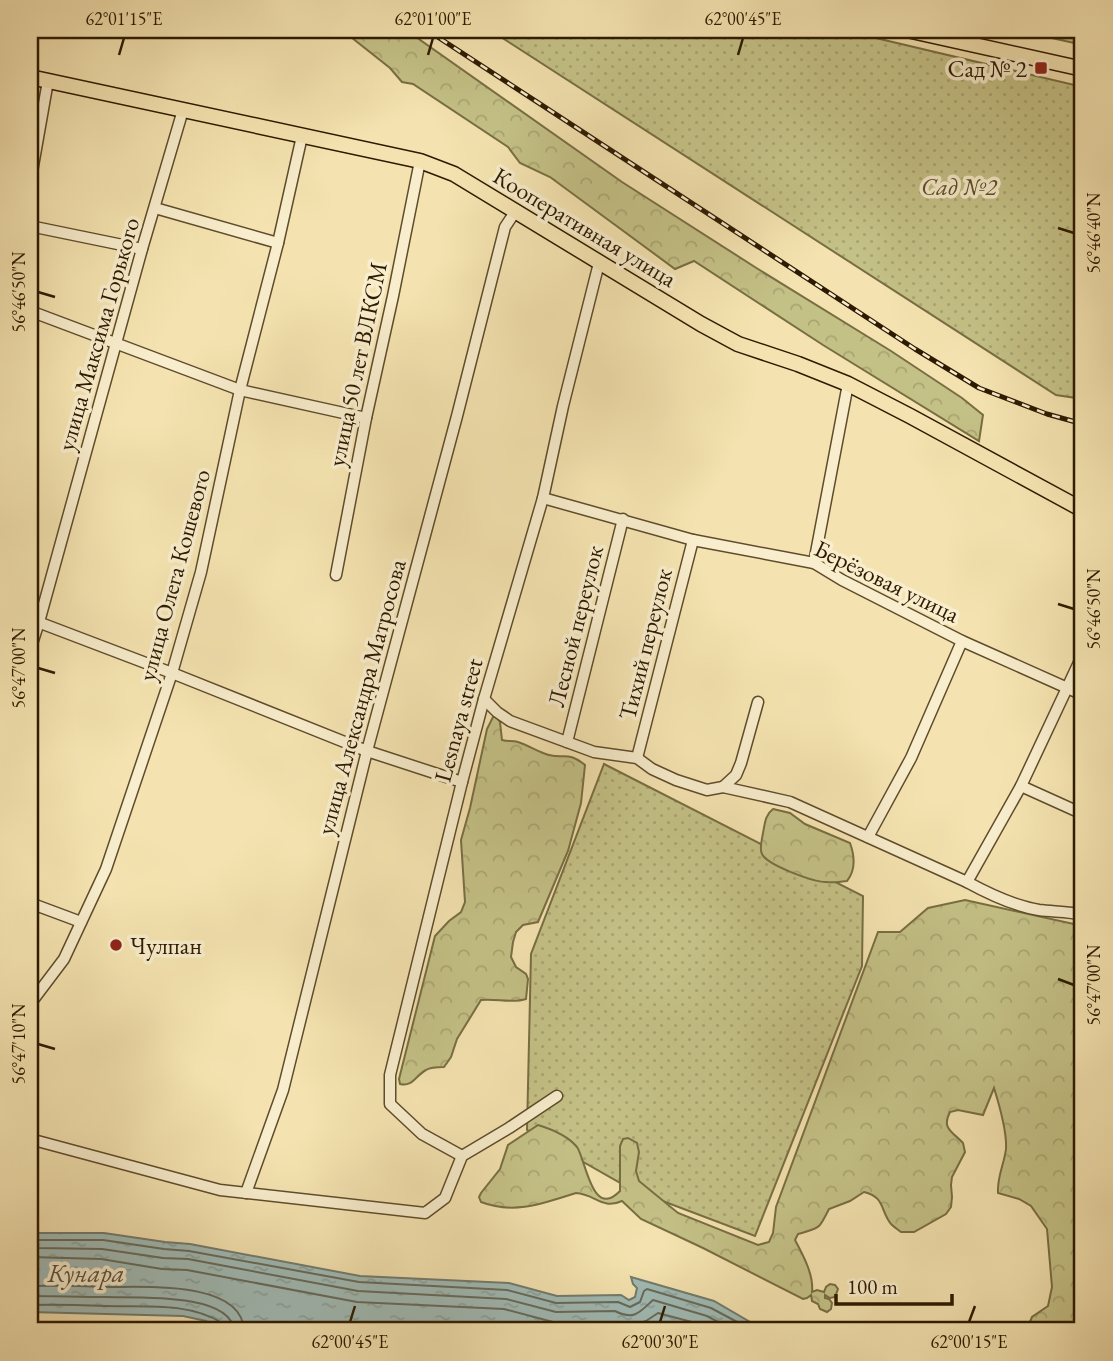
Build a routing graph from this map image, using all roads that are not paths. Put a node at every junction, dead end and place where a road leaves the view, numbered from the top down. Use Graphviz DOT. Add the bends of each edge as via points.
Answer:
graph roads {
  1 [pos="907,30"];
  2 [pos="1083,69"];
  3 [pos="30,77"];
  4 [pos="48,81"];
  5 [pos="183,110"];
  6 [pos="302,136"];
  7 [pos="420,161"];
  8 [pos="30,183"];
  9 [pos="155,208"];
  10 [pos="515,212"];
  11 [pos="30,226"];
  12 [pos="278,243"];
  13 [pos="142,249"];
  14 [pos="599,263"];
  15 [pos="30,310"];
  16 [pos="117,344"];
  17 [pos="848,384"];
  18 [pos="240,390"];
  19 [pos="366,418"];
  20 [pos="543,498"];
  21 [pos="1083,510"];
  22 [pos="623,519"];
  23 [pos="693,540"];
  24 [pos="814,563"];
  25 [pos="337,575"];
  26 [pos="34,620"];
  27 [pos="961,641"];
  28 [pos="30,650"];
  29 [pos="1083,654"];
  30 [pos="172,673"];
  31 [pos="1068,688"];
  32 [pos="1083,695"];
  33 [pos="484,699"];
  34 [pos="758,702"];
  35 [pos="567,742"];
  36 [pos="367,751"];
  37 [pos="637,758"];
  38 [pos="462,782"];
  39 [pos="1021,786"];
  40 [pos="723,787"];
  41 [pos="1083,814"];
  42 [pos="868,837"];
  43 [pos="967,882"];
  44 [pos="30,903"];
  45 [pos="1083,915"];
  46 [pos="81,922"];
  47 [pos="30,1004"];
  48 [pos="557,1096"];
  49 [pos="30,1139"];
  50 [pos="462,1156"];
  51 [pos="246,1193"];
  1 -- 2 [label="main road"];
  3 -- 4 [label="main road, Кооперативная улица"];
  4 -- 5 [label="main road, Кооперативная улица"];
  4 -- 8 [label="street"];
  5 -- 6 [label="main road, Кооперативная улица"];
  5 -- 9 [label="street, улица Максима Горького"];
  6 -- 7 [label="main road, Кооперативная улица"];
  6 -- 12 [label="street, улица Олега Кошевого"];
  7 -- 10 [label="main road, Кооперативная улица" via="454,174"];
  7 -- 19 [label="street, улица 50 лет ВЛКСМ"];
  9 -- 12 [label="street"];
  9 -- 13 [label="street, улица Максима Горького"];
  10 -- 14 [label="main road, Кооперативная улица"];
  10 -- 36 [label="street, улица Александра Матросова" via="505,227"];
  11 -- 13 [label="street"];
  12 -- 18 [label="street, улица Олега Кошевого"];
  13 -- 16 [label="street, улица Максима Горького"];
  14 -- 17 [label="main road, Кооперативная улица" via="738,344"];
  14 -- 20 [label="street, Lesnaya street"];
  15 -- 16 [label="street"];
  16 -- 18 [label="street"];
  16 -- 26 [label="street, улица Максима Горького"];
  17 -- 21 [label="main road, Кооперативная улица"];
  17 -- 24 [label="street"];
  18 -- 19 [label="street"];
  18 -- 30 [label="street, улица Олега Кошевого" via="201,572"];
  19 -- 25 [label="street, улица 50 лет ВЛКСМ"];
  20 -- 22 [label="street, Берёзовая улица"];
  20 -- 33 [label="street, Lesnaya street"];
  22 -- 23 [label="street, Берёзовая улица"];
  22 -- 35 [label="street, Лесной переулок"];
  23 -- 24 [label="street, Берёзовая улица"];
  23 -- 37 [label="street, Тихий переулок"];
  24 -- 27 [label="street, Берёзовая улица"];
  26 -- 28 [label="street, улица Максима Горького"];
  26 -- 30 [label="street"];
  27 -- 31 [label="street, Берёзовая улица"];
  27 -- 42 [label="street" via="911,758"];
  29 -- 31 [label="street"];
  30 -- 36 [label="street"];
  30 -- 46 [label="street, улица Олега Кошевого" via="106,869"];
  31 -- 32 [label="street, Берёзовая улица"];
  31 -- 39 [label="street"];
  33 -- 35 [label="street" via="510,721"];
  33 -- 38 [label="street, Lesnaya street"];
  34 -- 40 [label="street" via="736,775"];
  35 -- 37 [label="street" via="594,752"];
  36 -- 38 [label="street"];
  36 -- 51 [label="street, улица Александра Матросова" via="283,1090"];
  37 -- 40 [label="street" via="676,780 707,790"];
  38 -- 50 [label="street, Lesnaya street" via="390,1075 390,1104 422,1134"];
  39 -- 41 [label="street"];
  39 -- 43 [label="street"];
  40 -- 42 [label="street" via="790,802"];
  42 -- 43 [label="street"];
  43 -- 45 [label="street" via="1037,909"];
  44 -- 46 [label="street"];
  46 -- 47 [label="street, улица Олега Кошевого" via="64,960"];
  48 -- 50 [label="street"];
  49 -- 51 [label="street"];
  50 -- 51 [label="street" via="446,1198 425,1213"];
}
